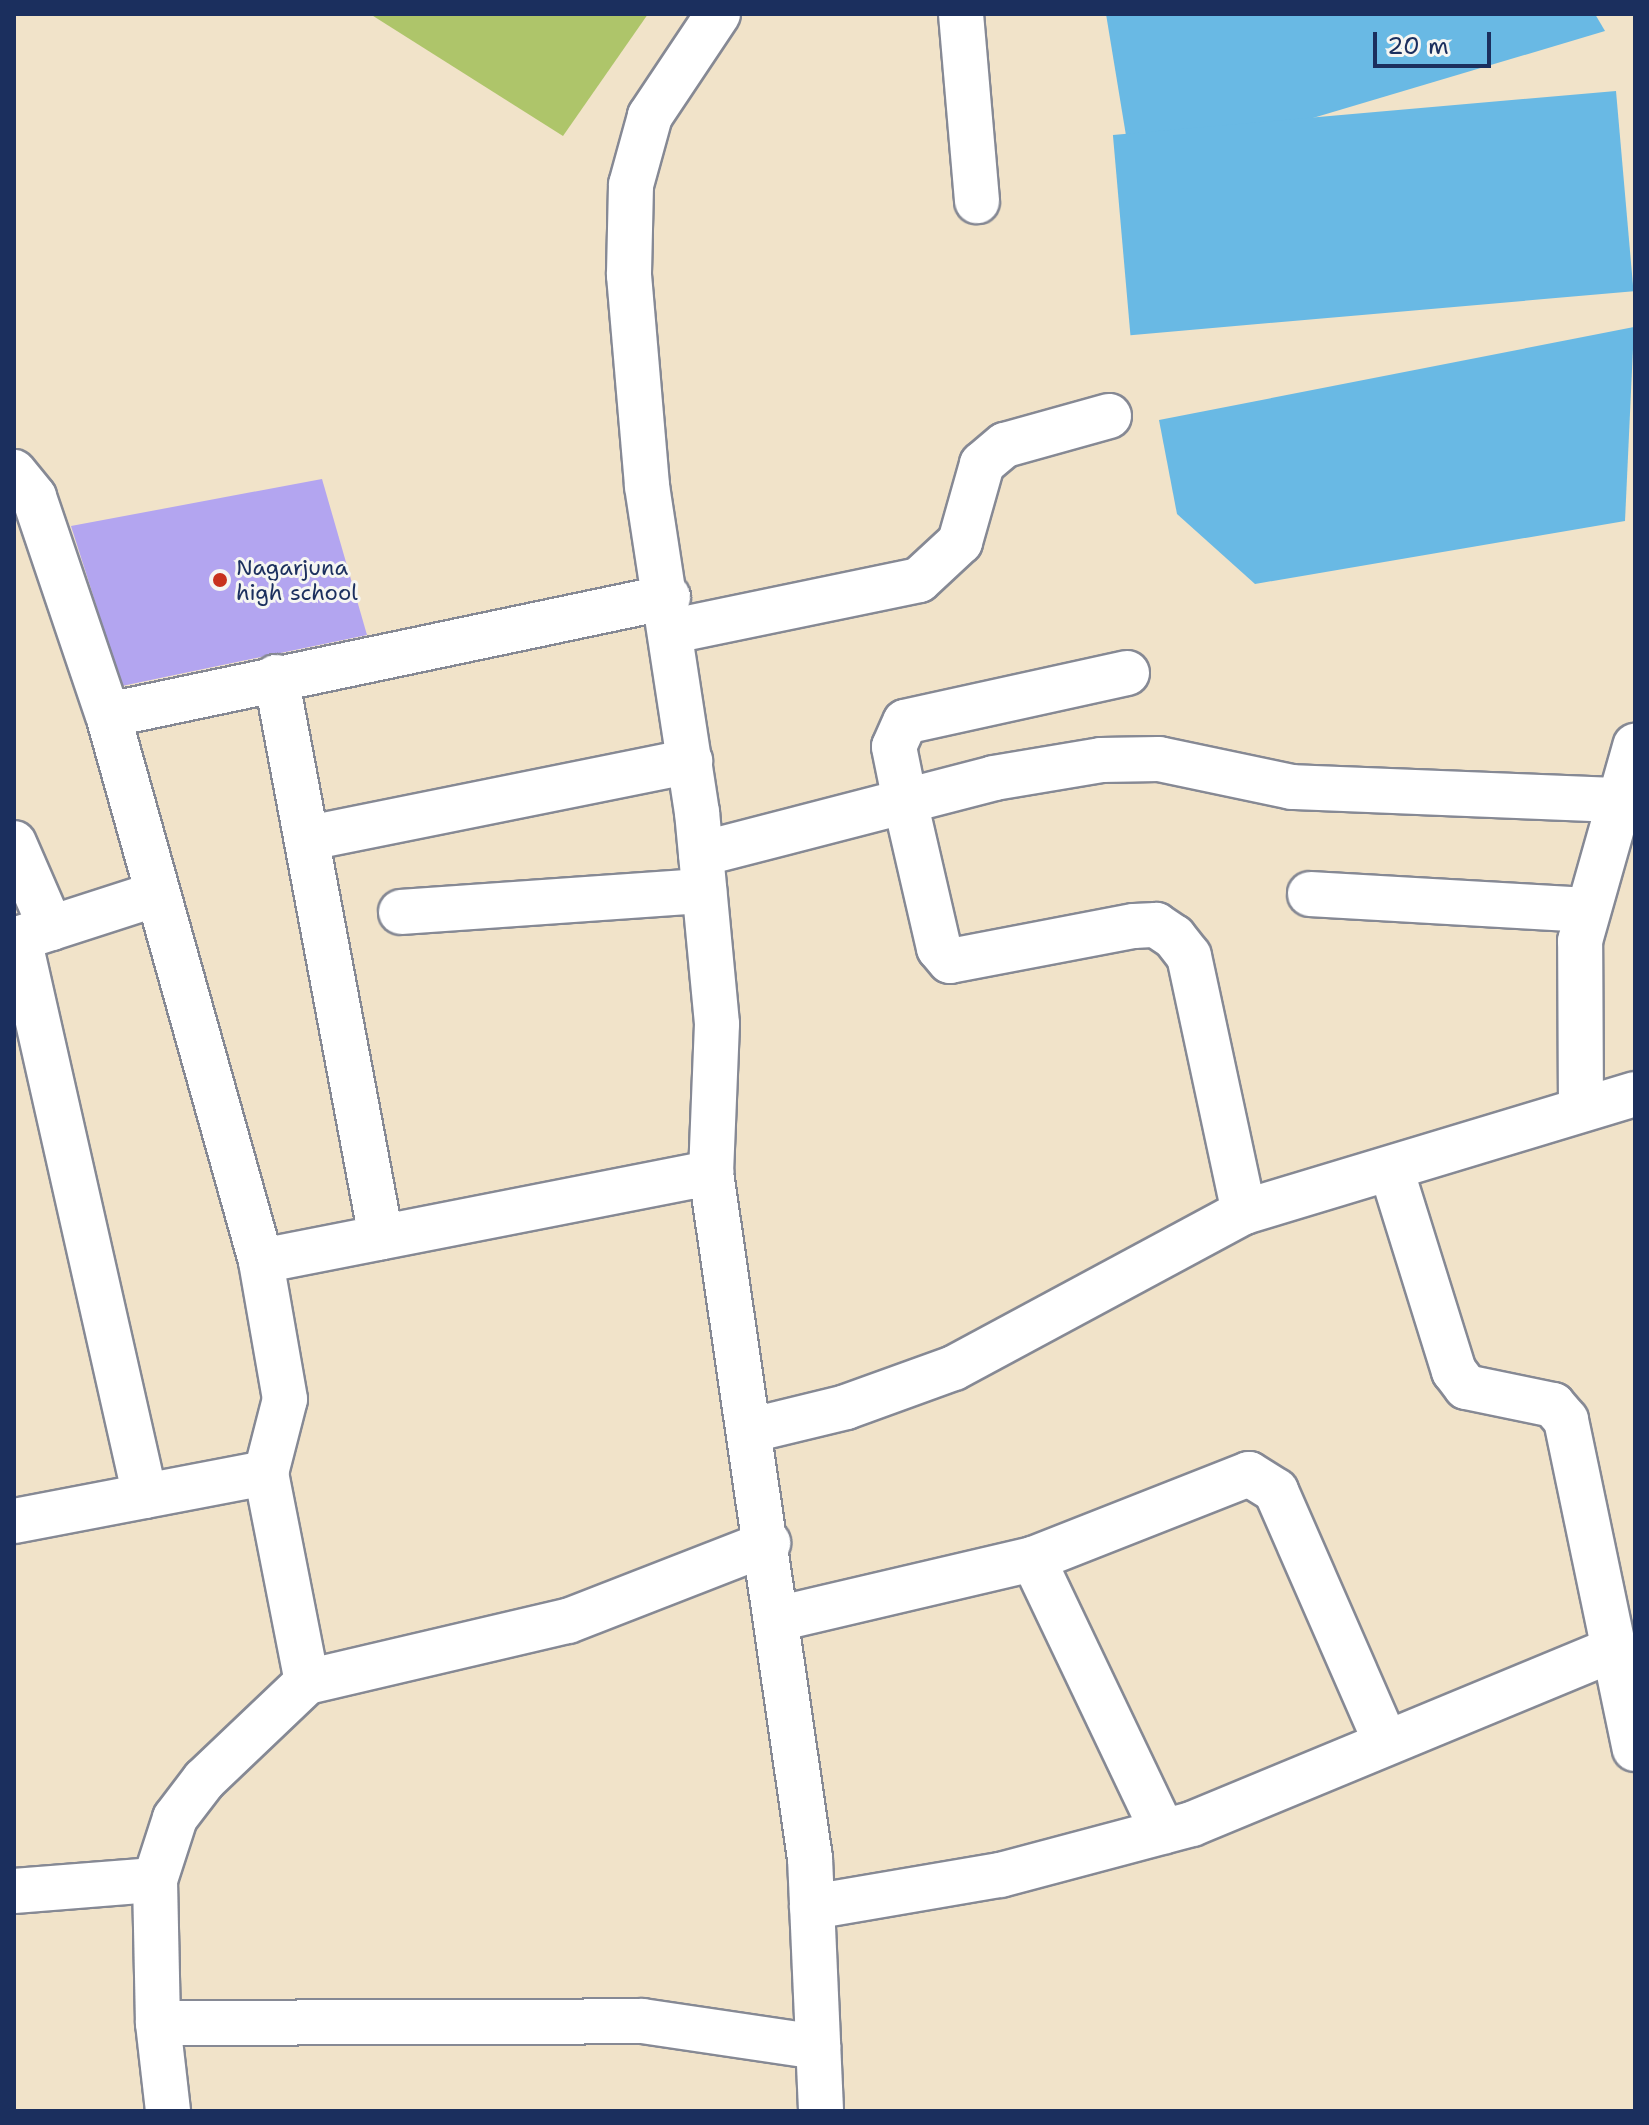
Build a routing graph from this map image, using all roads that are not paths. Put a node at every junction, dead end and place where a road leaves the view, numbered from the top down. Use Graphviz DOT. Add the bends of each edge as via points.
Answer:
graph roads {
  1 [pos="718,14"];
  2 [pos="961,14"];
  3 [pos="977,201"];
  4 [pos="1109,416"];
  5 [pos="14,472"];
  6 [pos="670,614"];
  7 [pos="1127,673"];
  8 [pos="276,677"];
  9 [pos="108,715"];
  10 [pos="1635,746"];
  11 [pos="690,761"];
  12 [pos="1619,800"];
  13 [pos="905,801"];
  14 [pos="309,838"];
  15 [pos="14,843"];
  16 [pos="703,873"];
  17 [pos="156,894"];
  18 [pos="1310,894"];
  19 [pos="1588,910"];
  20 [pos="401,912"];
  21 [pos="28,935"];
  22 [pos="1635,1094"];
  23 [pos="1581,1109"];
  24 [pos="1391,1169"];
  25 [pos="711,1173"];
  26 [pos="1244,1212"];
  27 [pos="381,1237"];
  28 [pos="261,1261"];
  29 [pos="752,1430"];
  30 [pos="266,1473"];
  31 [pos="145,1496"];
  32 [pos="14,1521"];
  33 [pos="768,1543"];
  34 [pos="1033,1559"];
  35 [pos="777,1619"];
  36 [pos="1614,1649"];
  37 [pos="307,1682"];
  38 [pos="1385,1741"];
  39 [pos="1635,1749"];
  40 [pos="1163,1832"];
  41 [pos="155,1880"];
  42 [pos="14,1891"];
  43 [pos="812,1907"];
  44 [pos="158,2023"];
  45 [pos="818,2047"];
  46 [pos="168,2111"];
  47 [pos="821,2111"];
  1 -- 6 [label="street" via="650,116 631,185 629,275 647,486"];
  2 -- 3 [label="street"];
  4 -- 6 [label="street" via="1005,445 982,464 960,542 919,580"];
  5 -- 9 [label="street" via="34,497"];
  6 -- 8 [label="street"];
  6 -- 11 [label="street"];
  7 -- 13 [label="street" via="905,722 894,747"];
  8 -- 9 [label="street"];
  8 -- 14 [label="street"];
  9 -- 17 [label="street"];
  10 -- 12 [label="street"];
  11 -- 14 [label="street"];
  11 -- 16 [label="street"];
  12 -- 13 [label="street" via="1292,787 1144,759 1025,773"];
  12 -- 19 [label="street"];
  13 -- 16 [label="street"];
  13 -- 26 [label="street" via="939,948 950,961 1134,926 1156,925 1174,937 1189,956"];
  14 -- 27 [label="street"];
  15 -- 21 [label="street"];
  16 -- 20 [label="street"];
  16 -- 25 [label="street" via="717,1024"];
  17 -- 21 [label="street"];
  17 -- 28 [label="street"];
  18 -- 19 [label="street"];
  19 -- 23 [label="street" via="1575,1010"];
  21 -- 31 [label="street"];
  22 -- 23 [label="street"];
  23 -- 24 [label="street"];
  24 -- 26 [label="street"];
  24 -- 36 [label="street" via="1454,1371 1466,1387 1553,1405 1566,1420"];
  25 -- 27 [label="street"];
  25 -- 29 [label="street"];
  26 -- 29 [label="street" via="954,1368 846,1407"];
  27 -- 28 [label="street"];
  28 -- 30 [label="street" via="285,1399"];
  29 -- 33 [label="street"];
  30 -- 31 [label="street"];
  30 -- 37 [label="street"];
  31 -- 32 [label="street"];
  33 -- 35 [label="street"];
  33 -- 37 [label="street" via="568,1621"];
  34 -- 35 [label="street"];
  34 -- 38 [label="street" via="1233,1477 1267,1479"];
  34 -- 40 [label="street"];
  35 -- 43 [label="street"];
  36 -- 38 [label="street"];
  36 -- 39 [label="street"];
  37 -- 41 [label="street" via="204,1780 175,1818"];
  38 -- 40 [label="street"];
  40 -- 43 [label="street" via="1000,1875"];
  41 -- 42 [label="street"];
  41 -- 44 [label="street"];
  43 -- 45 [label="street"];
  44 -- 45 [label="street" via="642,2021"];
  44 -- 46 [label="street"];
  45 -- 47 [label="street"];
}
